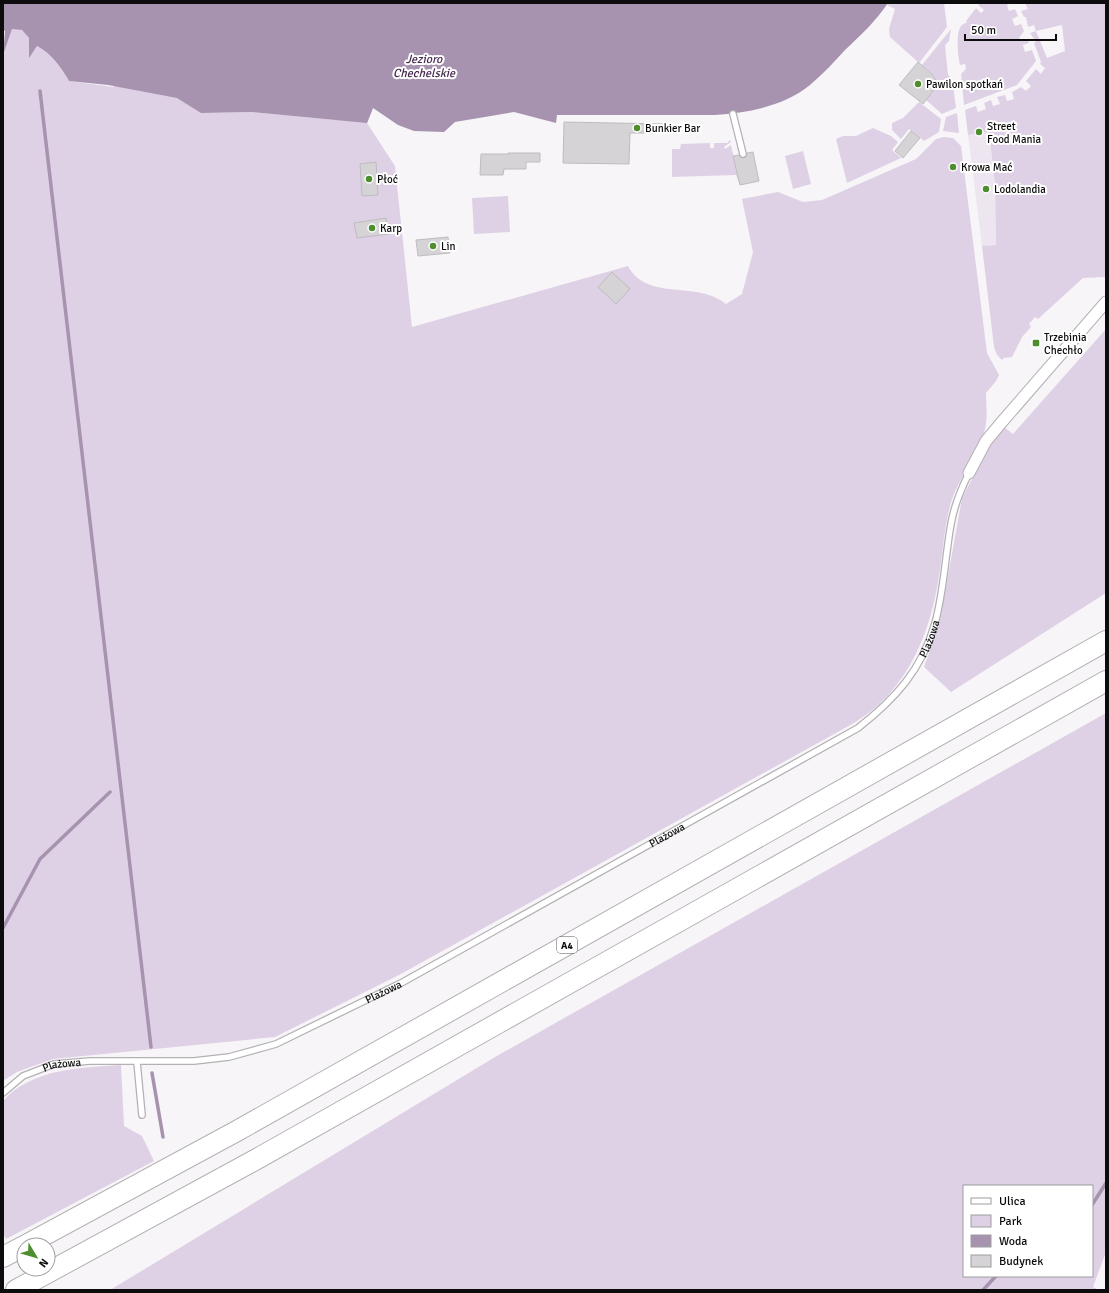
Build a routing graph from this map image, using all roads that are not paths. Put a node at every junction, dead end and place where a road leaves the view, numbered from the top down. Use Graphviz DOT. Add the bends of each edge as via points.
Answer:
graph roads {
  1 [pos="734,114"];
  2 [pos="743,154"];
  3 [pos="1106,302"];
  4 [pos="969,473"];
  5 [pos="1106,641"];
  6 [pos="1106,681"];
  7 [pos="137,1062"];
  8 [pos="3,1093"];
  9 [pos="142,1115"];
  10 [pos="40,1237"];
  11 [pos="22,1287"];
  1 -- 2 [label="lane"];
  3 -- 4 [label="street, Plażowa" via="986,441"];
  4 -- 7 [label="lane, Plażowa" via="958,497 951,523 936,622 928,644 918,665 901,690 884,708 858,728 403,982 276,1044 229,1058"];
  5 -- 10 [label="highway, A4" via="235,1132"];
  6 -- 11 [label="highway" via="304,1133"];
  7 -- 8 [label="lane, Plażowa" via="90,1061 54,1064 23,1076"];
  7 -- 9 [label="lane"];
}
